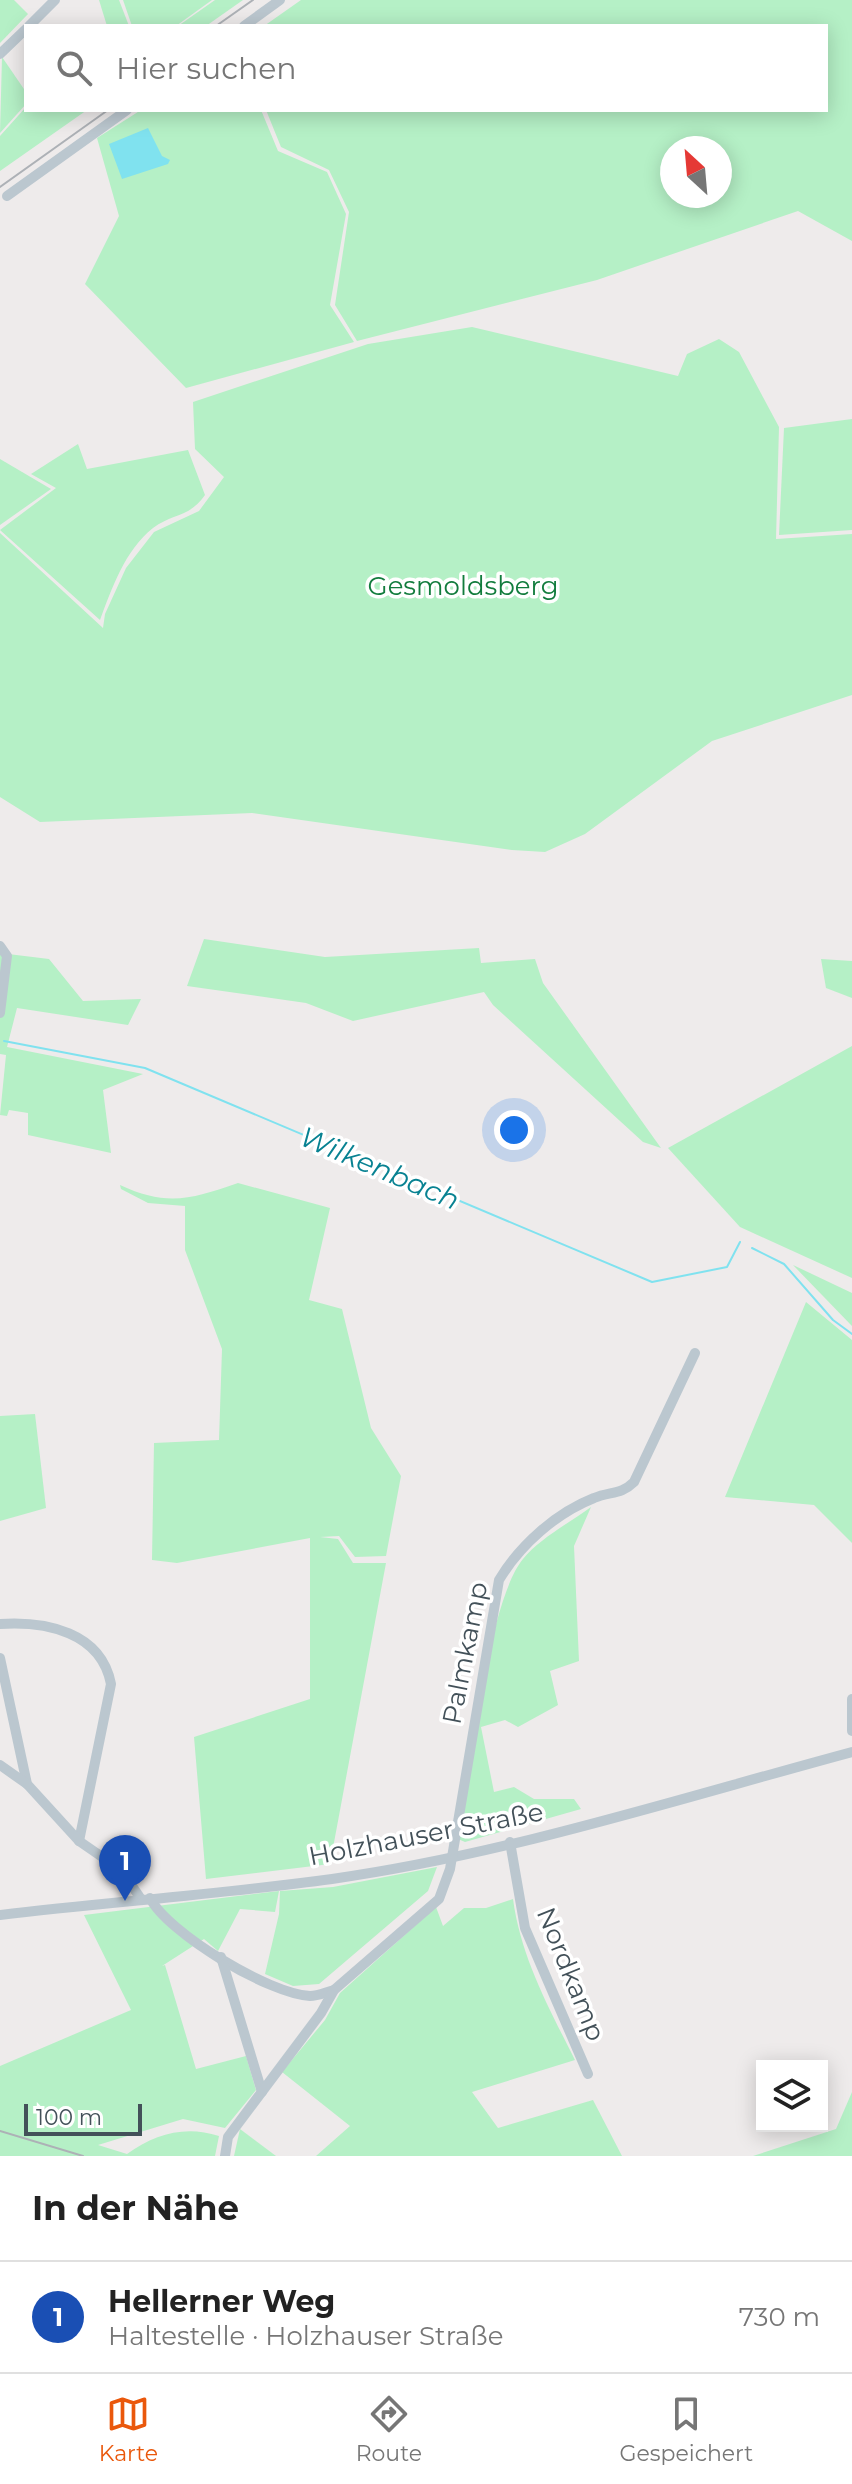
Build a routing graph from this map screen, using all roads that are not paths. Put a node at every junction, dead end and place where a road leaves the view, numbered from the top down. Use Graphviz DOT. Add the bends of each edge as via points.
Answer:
graph roads {
  1 [pos="55,0"];
  2 [pos="280,0"];
  3 [pos="30,24"];
  4 [pos="247,24"];
  5 [pos="24,30"];
  6 [pos="0,54"];
  7 [pos="124,112"];
  8 [pos="7,196"];
  9 [pos="0,946"];
  10 [pos="0,1013"];
  11 [pos="695,1353"];
  12 [pos="0,1624"];
  13 [pos="0,1658"];
  14 [pos="852,1699"];
  15 [pos="852,1731"];
  16 [pos="852,1752"];
  17 [pos="0,1765"];
  18 [pos="27,1784"];
  19 [pos="79,1841"];
  20 [pos="510,1842"];
  21 [pos="452,1856"];
  22 [pos="146,1898"];
  23 [pos="0,1915"];
  24 [pos="221,1957"];
  25 [pos="334,1990"];
  26 [pos="588,2074"];
  27 [pos="262,2092"];
  28 [pos="225,2156"];
  1 -- 3 [label="street"];
  2 -- 4 [label="street"];
  5 -- 6 [label="street"];
  7 -- 8 [label="street"];
  9 -- 10 [label="street" via="7,956"];
  11 -- 21 [label="street, Palmkamp" via="634,1482 624,1493 571,1508 515,1554 499,1580"];
  12 -- 19 [label="street" via="44,1625 90,1646 107,1661 111,1684"];
  13 -- 18 [label="street"];
  14 -- 15 [label="street"];
  16 -- 20 [label="street, Holzhauser Straße"];
  17 -- 18 [label="street"];
  18 -- 19 [label="street"];
  19 -- 22 [label="street" via="121,1870"];
  20 -- 21 [label="street, Holzhauser Straße"];
  20 -- 26 [label="street, Nordkamp" via="525,1928"];
  21 -- 22 [label="street, Holzhauser Straße" via="333,1879"];
  21 -- 25 [label="street, Palmkamp" via="439,1899"];
  22 -- 23 [label="street, Holzhauser Straße"];
  22 -- 24 [label="street" via="172,1926"];
  24 -- 25 [label="street" via="289,1992 312,1996"];
  24 -- 27 [label="street"];
  25 -- 27 [label="street"];
  27 -- 28 [label="street" via="228,2137"];
}
